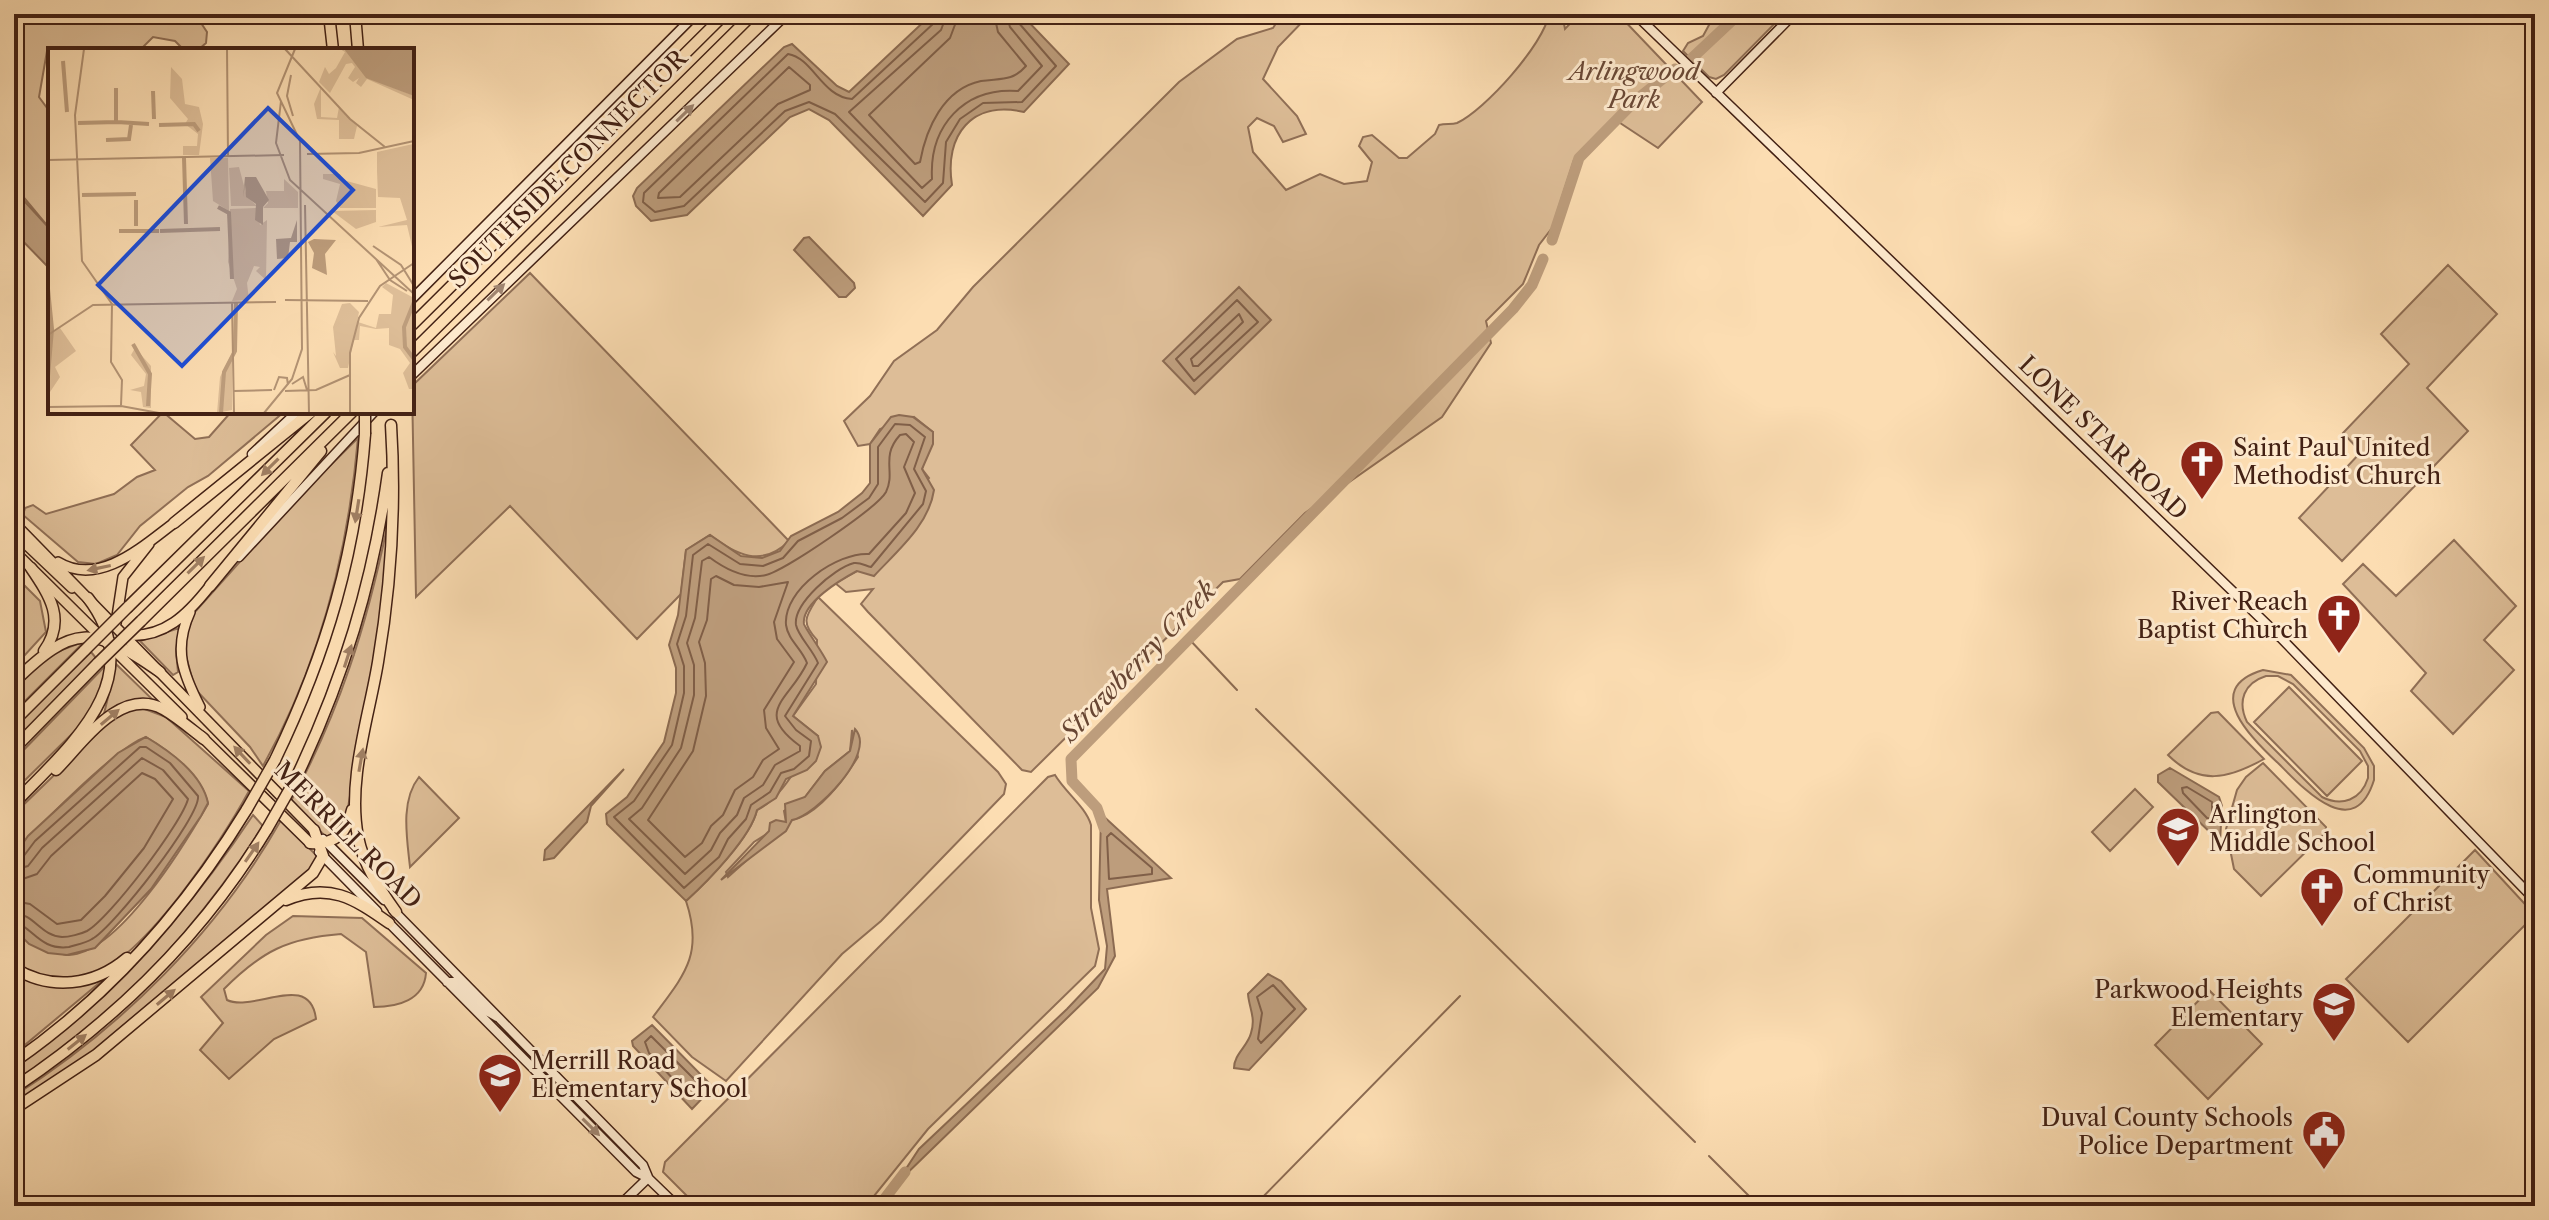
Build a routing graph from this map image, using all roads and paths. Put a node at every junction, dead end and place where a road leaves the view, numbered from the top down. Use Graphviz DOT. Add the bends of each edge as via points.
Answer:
graph roads {
  1 [pos="329,14"];
  2 [pos="355,14"];
  3 [pos="696,14"];
  4 [pos="717,14"];
  5 [pos="725,14"];
  6 [pos="753,14"];
  7 [pos="787,14"];
  8 [pos="1635,14"];
  9 [pos="1794,14"];
  10 [pos="333,48"];
  11 [pos="358,48"];
  12 [pos="1716,93"];
  13 [pos="612,127"];
  14 [pos="414,297"];
  15 [pos="414,323"];
  16 [pos="414,350"];
  17 [pos="414,373"];
  18 [pos="295,414"];
  19 [pos="309,414"];
  20 [pos="324,414"];
  21 [pos="350,414"];
  22 [pos="365,414"];
  23 [pos="372,414"];
  24 [pos="392,414"];
  25 [pos="391,425"];
  26 [pos="335,429"];
  27 [pos="14,523"];
  28 [pos="174,523"];
  29 [pos="14,533"];
  30 [pos="157,536"];
  31 [pos="39,549"];
  32 [pos="14,551"];
  33 [pos="31,568"];
  34 [pos="210,586"];
  35 [pos="88,598"];
  36 [pos="191,609"];
  37 [pos="113,637"];
  38 [pos="41,656"];
  39 [pos="160,672"];
  40 [pos="14,682"];
  41 [pos="94,716"];
  42 [pos="205,718"];
  43 [pos="14,721"];
  44 [pos="204,739"];
  45 [pos="14,749"];
  46 [pos="356,791"];
  47 [pos="14,797"];
  48 [pos="14,807"];
  49 [pos="314,830"];
  50 [pos="320,844"];
  51 [pos="323,856"];
  52 [pos="2535,900"];
  53 [pos="280,902"];
  54 [pos="396,912"];
  55 [pos="392,926"];
  56 [pos="153,936"];
  57 [pos="14,968"];
  58 [pos="456,974"];
  59 [pos="447,982"];
  60 [pos="502,1018"];
  61 [pos="503,1039"];
  62 [pos="14,1062"];
  63 [pos="14,1088"];
  64 [pos="569,1088"];
  65 [pos="14,1109"];
  66 [pos="648,1178"];
  67 [pos="619,1206"];
  68 [pos="677,1206"];
  1 -- 10 [label="highway"];
  2 -- 11 [label="highway"];
  3 -- 14 [label="street"];
  4 -- 13 [label="highway"];
  5 -- 13 [label="highway, SOUTHSIDE CONNECTOR"];
  6 -- 16 [label="highway, SOUTHSIDE CONNECTOR"];
  17 -- 7 [label="street, SOUTHSIDE CONNECTOR, one-way"];
  8 -- 12 [label="street, LONE STAR ROAD"];
  9 -- 12 [label="street"];
  12 -- 52 [label="street, LONE STAR ROAD" via="2281,638"];
  13 -- 15 [label="highway, SOUTHSIDE CONNECTOR"];
  18 -- 28 [label="street"];
  19 -- 28 [label="highway"];
  20 -- 43 [label="highway, one-way, bridge"];
  21 -- 26 [label="highway"];
  22 -- 56 [label="highway, one-way, bridge" via="356,522 330,631 275,760 247,809"];
  23 -- 34 [label="street"];
  24 -- 25 [label="highway"];
  46 -- 25 [label="highway, one-way" via="385,621 394,470"];
  63 -- 25 [label="highway, one-way, bridge" via="105,1020 163,965 205,917 295,780 333,697 364,605 379,538"];
  26 -- 34 [label="highway"];
  45 -- 26 [label="highway, one-way, bridge"];
  27 -- 31 [label="main road"];
  28 -- 30 [label="main road"];
  29 -- 35 [label="main road" via="62,581"];
  30 -- 31 [label="main road, one-way" via="98,570 62,565"];
  30 -- 37 [label="main road" via="123,577"];
  31 -- 35 [label="main road"];
  32 -- 33 [label="main road, MERRILL ROAD"];
  33 -- 37 [label="main road, MERRILL ROAD" via="66,603"];
  33 -- 38 [label="highway" via="55,612 53,636"];
  34 -- 36 [label="main road"];
  35 -- 37 [label="highway"];
  36 -- 37 [label="main road" via="157,632"];
  36 -- 42 [label="main road" via="182,631 180,660"];
  37 -- 38 [label="highway" via="71,640"];
  37 -- 39 [label="highway"];
  37 -- 41 [label="highway" via="108,684"];
  37 -- 44 [label="main road, MERRILL ROAD" via="135,672"];
  38 -- 40 [label="highway"];
  39 -- 42 [label="main road, MERRILL ROAD"];
  41 -- 47 [label="highway"];
  41 -- 48 [label="highway"];
  49 -- 42 [label="main road, MERRILL ROAD, one-way"];
  48 -- 44 [label="highway, one-way" via="125,707 154,705"];
  44 -- 50 [label="main road, MERRILL ROAD"];
  46 -- 50 [label="highway" via="347,828"];
  46 -- 54 [label="highway" via="362,852 371,877"];
  49 -- 50 [label="highway"];
  50 -- 51 [label="highway"];
  50 -- 54 [label="street, MERRILL ROAD"];
  51 -- 53 [label="highway" via="313,873"];
  51 -- 55 [label="street, MERRILL ROAD"];
  53 -- 55 [label="highway" via="327,890 353,898"];
  65 -- 53 [label="highway, one-way" via="96,1055"];
  54 -- 58 [label="street, MERRILL ROAD"];
  55 -- 58 [label="street" via="441,969"];
  55 -- 59 [label="street, MERRILL ROAD"];
  56 -- 57 [label="highway" via="123,962 91,979 56,983"];
  56 -- 62 [label="highway" via="92,1000"];
  58 -- 60 [label="street, MERRILL ROAD"];
  59 -- 60 [label="street" via="457,982 491,1015"];
  59 -- 61 [label="street, MERRILL ROAD"];
  60 -- 64 [label="street, MERRILL ROAD"];
  61 -- 64 [label="street" via="515,1043 561,1090"];
  61 -- 66 [label="street, MERRILL ROAD, one-way"];
  64 -- 66 [label="street, MERRILL ROAD" via="643,1165"];
  66 -- 67 [label="street"];
  66 -- 68 [label="street, MERRILL ROAD"];
}
